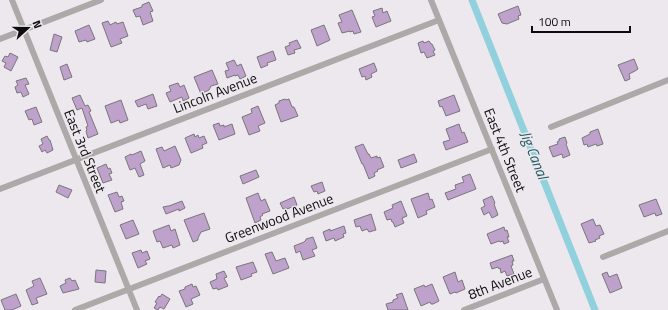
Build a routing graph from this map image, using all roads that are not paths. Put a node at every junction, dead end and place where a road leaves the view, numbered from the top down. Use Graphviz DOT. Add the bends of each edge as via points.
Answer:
graph roads {
  1 [pos="12,0"];
  2 [pos="101,0"];
  3 [pos="431,0"];
  4 [pos="439,20"];
  5 [pos="24,30"];
  6 [pos="0,39"];
  7 [pos="668,80"];
  8 [pos="551,127"];
  9 [pos="492,149"];
  10 [pos="76,160"];
  11 [pos="0,189"];
  12 [pos="668,231"];
  13 [pos="603,257"];
  14 [pos="544,279"];
  15 [pos="129,289"];
  16 [pos="75,310"];
  17 [pos="137,310"];
  18 [pos="464,310"];
  19 [pos="557,310"];
  1 -- 5 [label="street, East 3rd Street"];
  2 -- 5 [label="street"];
  3 -- 4 [label="street, East 4th Street"];
  4 -- 9 [label="street, East 4th Street"];
  4 -- 10 [label="street, Lincoln Avenue"];
  5 -- 6 [label="street"];
  5 -- 10 [label="street, East 3rd Street"];
  7 -- 8 [label="street"];
  9 -- 14 [label="street, East 4th Street"];
  9 -- 15 [label="street, Greenwood Avenue"];
  10 -- 11 [label="street, Lincoln Avenue"];
  10 -- 15 [label="street, East 3rd Street"];
  12 -- 13 [label="street"];
  14 -- 18 [label="street, 8th Avenue"];
  14 -- 19 [label="street, East 4th Street"];
  15 -- 16 [label="street, Greenwood Avenue"];
  15 -- 17 [label="street, East 3rd Street"];
}
